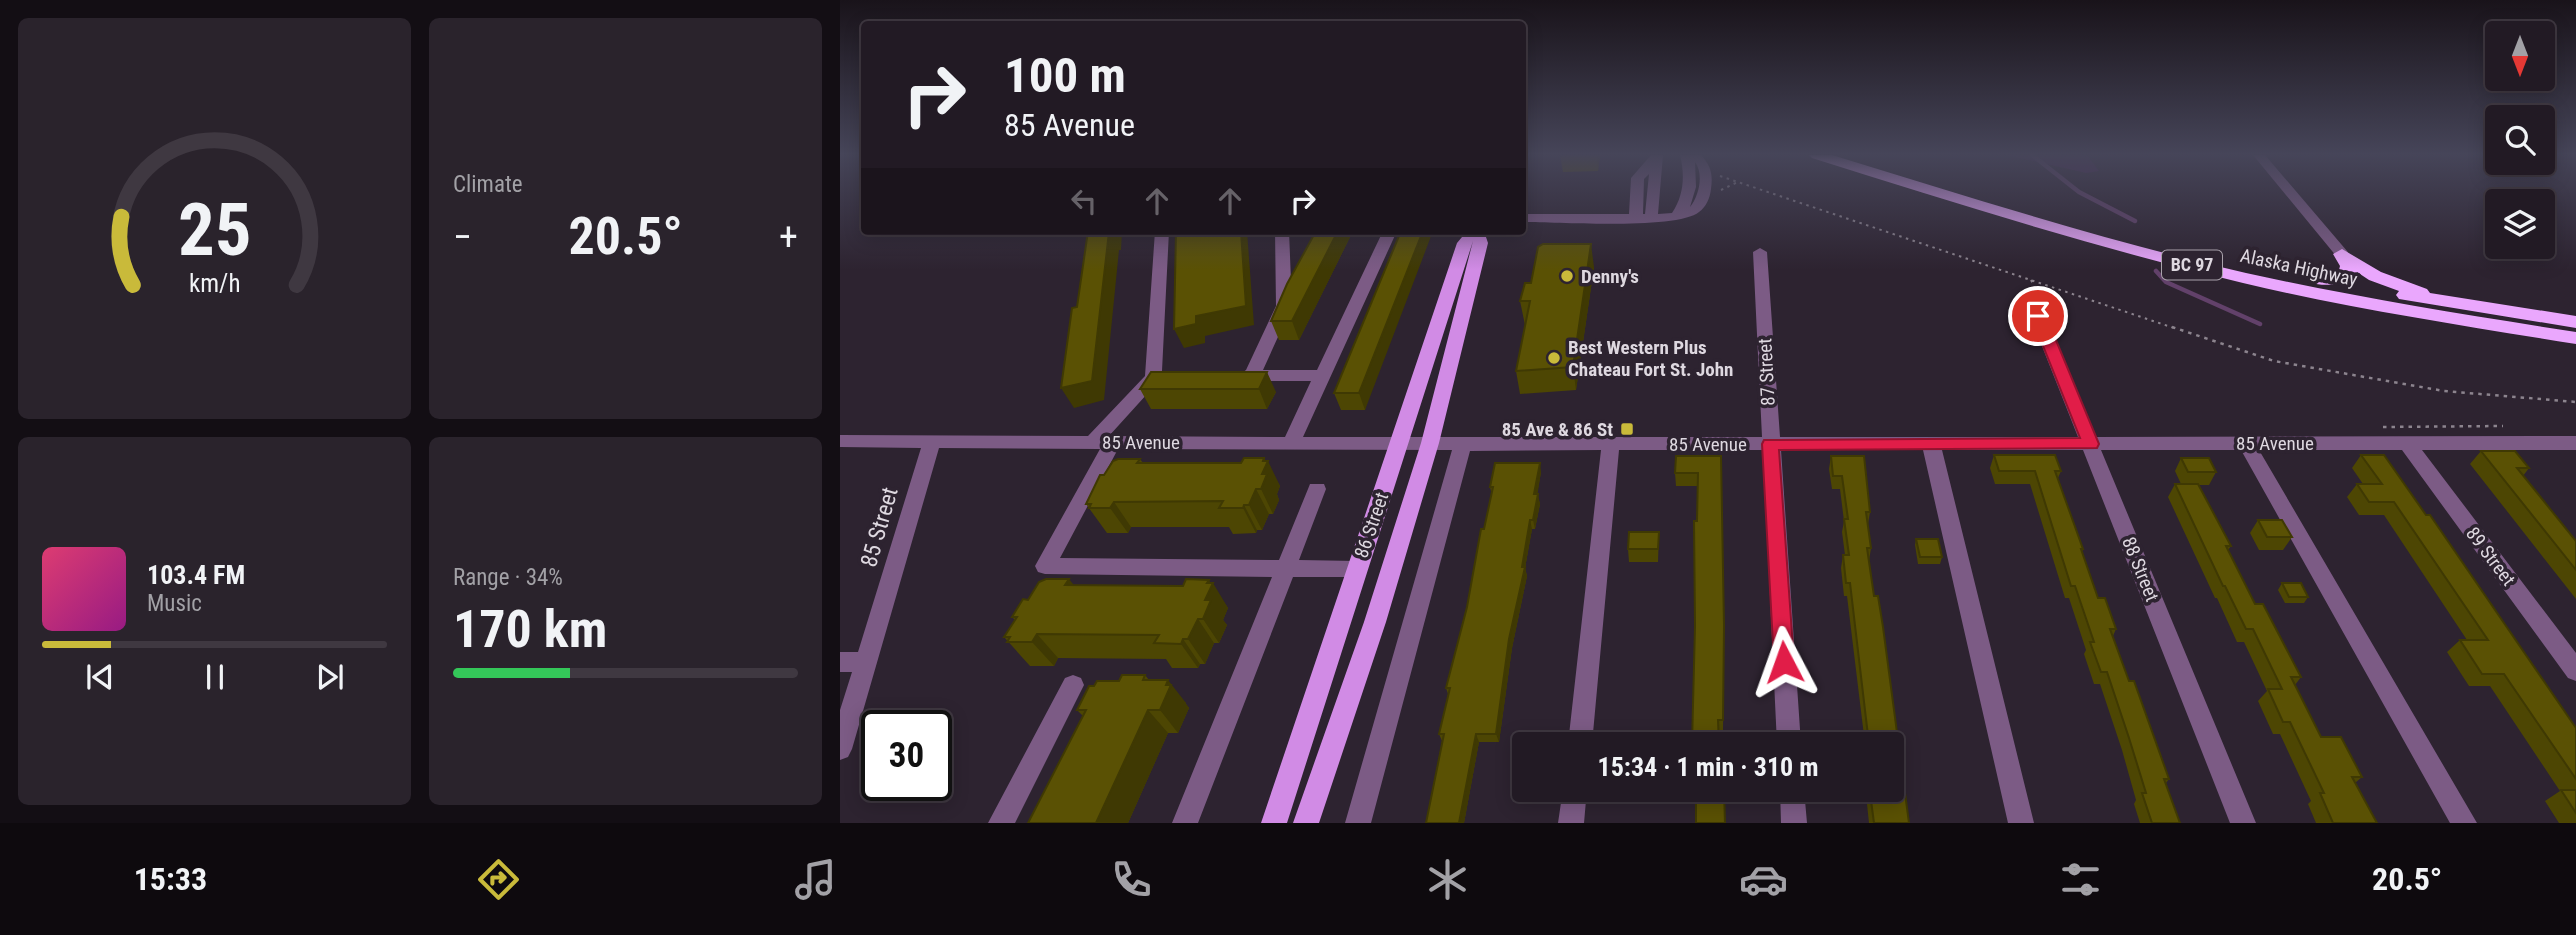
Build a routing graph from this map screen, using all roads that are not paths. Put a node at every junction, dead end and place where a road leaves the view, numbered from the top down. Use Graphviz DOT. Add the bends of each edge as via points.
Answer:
graph roads {
  1 [pos="1637,193"];
  2 [pos="1653,193"];
  3 [pos="1688,193"];
  4 [pos="1704,193"];
  5 [pos="1943,193"];
  6 [pos="1989,193"];
  7 [pos="2291,193"];
  8 [pos="1677,216"];
  9 [pos="1526,218"];
  10 [pos="1636,218"];
  11 [pos="1651,218"];
  12 [pos="1162,235"];
  13 [pos="1282,235"];
  14 [pos="1388,235"];
  15 [pos="1472,235"];
  16 [pos="1478,235"];
  17 [pos="1760,252"];
  18 [pos="2342,254"];
  19 [pos="2317,279"];
  20 [pos="2474,307"];
  21 [pos="2038,316"];
  22 [pos="2576,323"];
  23 [pos="2576,338"];
  24 [pos="1252,374"];
  25 [pos="1227,375"];
  26 [pos="1191,376"];
  27 [pos="1320,376"];
  28 [pos="1153,377"];
  29 [pos="840,441"];
  30 [pos="932,441"];
  31 [pos="1103,442"];
  32 [pos="2406,442"];
  33 [pos="1291,443"];
  34 [pos="1400,443"];
  35 [pos="1430,443"];
  36 [pos="2246,443"];
  37 [pos="1463,444"];
  38 [pos="1611,444"];
  39 [pos="1770,444"];
  40 [pos="1931,444"];
  41 [pos="2091,444"];
  42 [pos="2573,446"];
  43 [pos="1317,489"];
  44 [pos="1286,568"];
  45 [pos="1356,569"];
  46 [pos="840,662"];
  47 [pos="867,662"];
  48 [pos="2576,671"];
  49 [pos="1073,685"];
  50 [pos="1581,732"];
  51 [pos="1788,732"];
  52 [pos="840,749"];
  53 [pos="1573,802"];
  54 [pos="1793,802"];
  55 [pos="1001,823"];
  56 [pos="1185,823"];
  57 [pos="1274,823"];
  58 [pos="1306,823"];
  59 [pos="1358,823"];
  60 [pos="1571,823"];
  61 [pos="1794,823"];
  62 [pos="2021,823"];
  63 [pos="2244,823"];
  64 [pos="2464,823"];
  1 -- 10 [label="street"];
  2 -- 11 [label="street"];
  3 -- 8 [label="street"];
  4 -- 8 [label="street" via="1700,208"];
  5 -- 23 [label="highway, Alaska Highway / BC 97" via="2202,267 2376,305"];
  6 -- 19 [label="highway, Alaska Highway / BC 97" via="2159,243"];
  7 -- 18 [label="street"];
  8 -- 11 [label="street"];
  9 -- 10 [label="street"];
  10 -- 11 [label="street"];
  12 -- 28 [label="street"];
  13 -- 24 [label="street" via="1284,306"];
  14 -- 27 [label="street"];
  15 -- 34 [label="main road, 86 Street" via="1464,243"];
  16 -- 35 [label="main road, 86 Street" via="1481,243"];
  17 -- 39 [label="street, 87 Street"];
  18 -- 19 [label="highway" via="2348,272 2342,277"];
  18 -- 20 [label="highway" via="2393,284"];
  19 -- 20 [label="highway, Alaska Highway / BC 97"];
  20 -- 22 [label="highway, Alaska Highway / BC 97"];
  21 -- 41 [label="street, 88 Street"];
  24 -- 25 [label="street"];
  24 -- 27 [label="street"];
  26 -- 28 [label="street"];
  27 -- 33 [label="street"];
  28 -- 31 [label="street"];
  29 -- 30 [label="street, 85 Avenue"];
  30 -- 31 [label="street, 85 Avenue"];
  30 -- 47 [label="street, 85 Street"];
  31 -- 33 [label="street, 85 Avenue"];
  31 -- 44 [label="street" via="1045,566"];
  32 -- 36 [label="street, 85 Avenue"];
  32 -- 42 [label="street, 85 Avenue"];
  32 -- 48 [label="street, 89 Street"];
  33 -- 34 [label="street, 85 Avenue"];
  34 -- 35 [label="street, 85 Avenue"];
  34 -- 45 [label="main road, 86 Street"];
  35 -- 37 [label="street, 85 Avenue"];
  35 -- 58 [label="main road, 86 Street"];
  36 -- 41 [label="street, 85 Avenue"];
  36 -- 64 [label="street"];
  37 -- 38 [label="street, 85 Avenue"];
  37 -- 59 [label="street"];
  38 -- 39 [label="street, 85 Avenue"];
  38 -- 50 [label="street"];
  39 -- 40 [label="street, 85 Avenue"];
  39 -- 51 [label="street, 87 Street"];
  40 -- 41 [label="street, 85 Avenue"];
  40 -- 62 [label="street"];
  41 -- 63 [label="street, 88 Street"];
  43 -- 44 [label="street"];
  44 -- 45 [label="street"];
  44 -- 56 [label="street"];
  45 -- 57 [label="main road, 86 Street"];
  46 -- 47 [label="street"];
  47 -- 52 [label="street, 85 Street"];
  49 -- 55 [label="street"];
  53 -- 60 [label="street"];
  54 -- 61 [label="street"];
}
